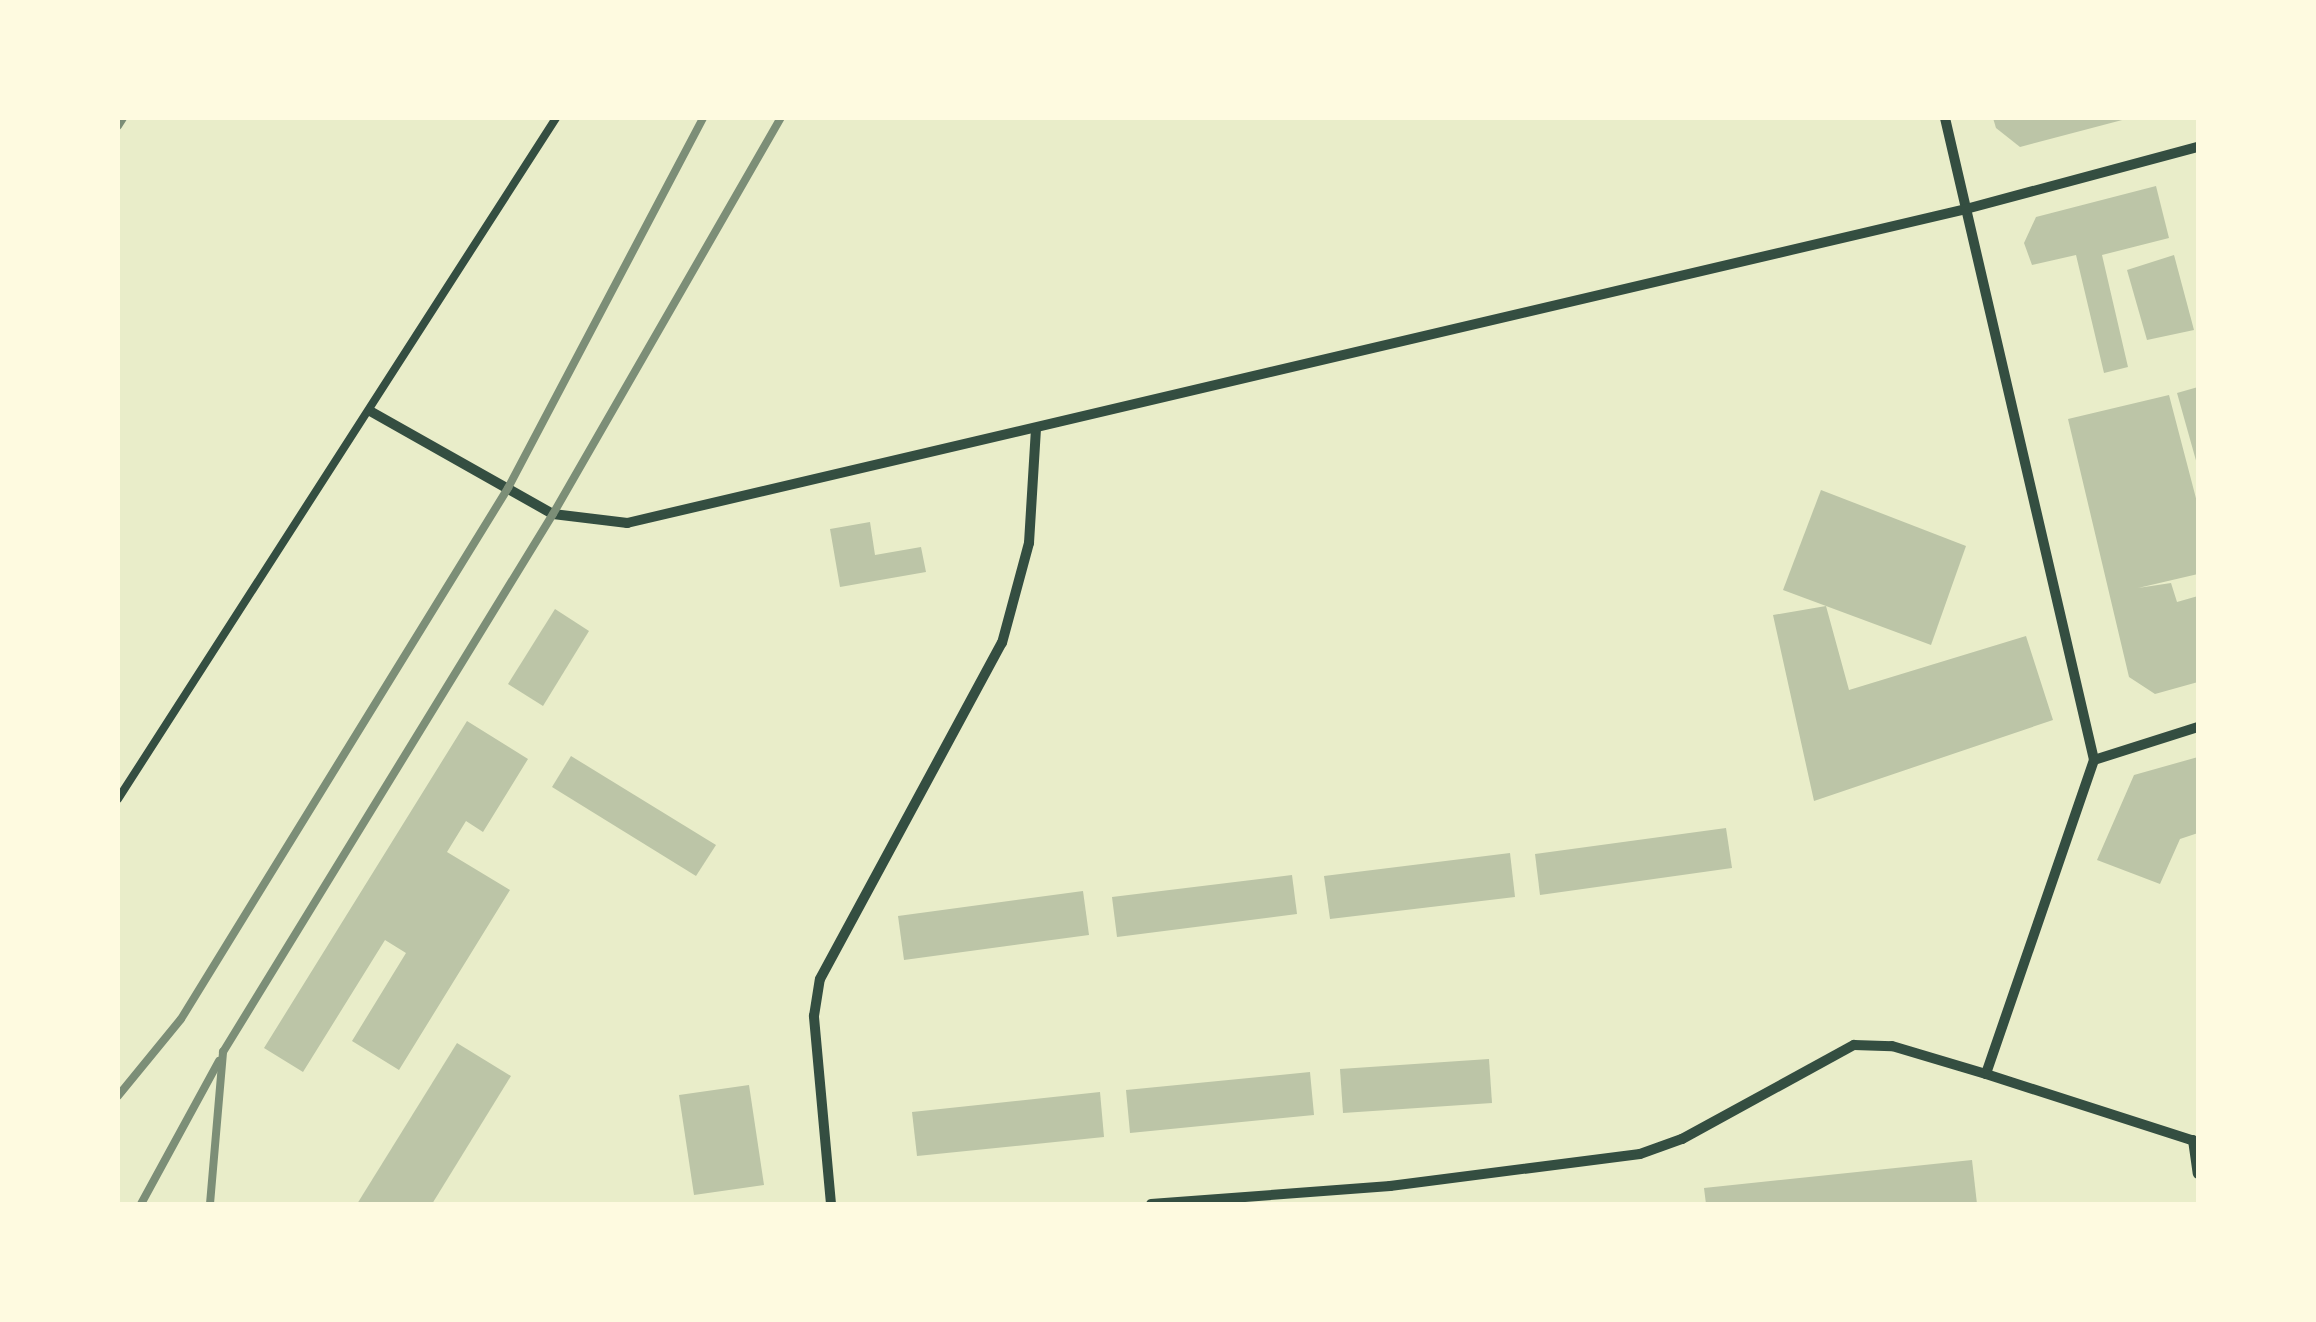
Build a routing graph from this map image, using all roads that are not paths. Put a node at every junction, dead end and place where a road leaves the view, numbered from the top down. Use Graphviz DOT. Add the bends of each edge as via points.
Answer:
graph roads {
  1 [pos="556,118"];
  2 [pos="1945,118"];
  3 [pos="2198,147"];
  4 [pos="1966,209"];
  5 [pos="370,411"];
  6 [pos="1036,428"];
  7 [pos="2198,727"];
  8 [pos="2094,760"];
  9 [pos="118,798"];
  10 [pos="1986,1074"];
  11 [pos="2196,1141"];
  12 [pos="2198,1174"];
  13 [pos="831,1204"];
  14 [pos="1152,1204"];
  1 -- 5 [label="lane"];
  2 -- 4 [label="street"];
  3 -- 4 [label="street"];
  4 -- 6 [label="street"];
  4 -- 8 [label="street"];
  5 -- 6 [label="street" via="553,514 627,523"];
  5 -- 9 [label="lane"];
  6 -- 13 [label="street" via="1029,543 1002,643 820,979 814,1016"];
  7 -- 8 [label="street"];
  8 -- 10 [label="street"];
  10 -- 11 [label="street"];
  10 -- 14 [label="street" via="1892,1046 1854,1046 1640,1154 1390,1186"];
  11 -- 12 [label="street"];
}
